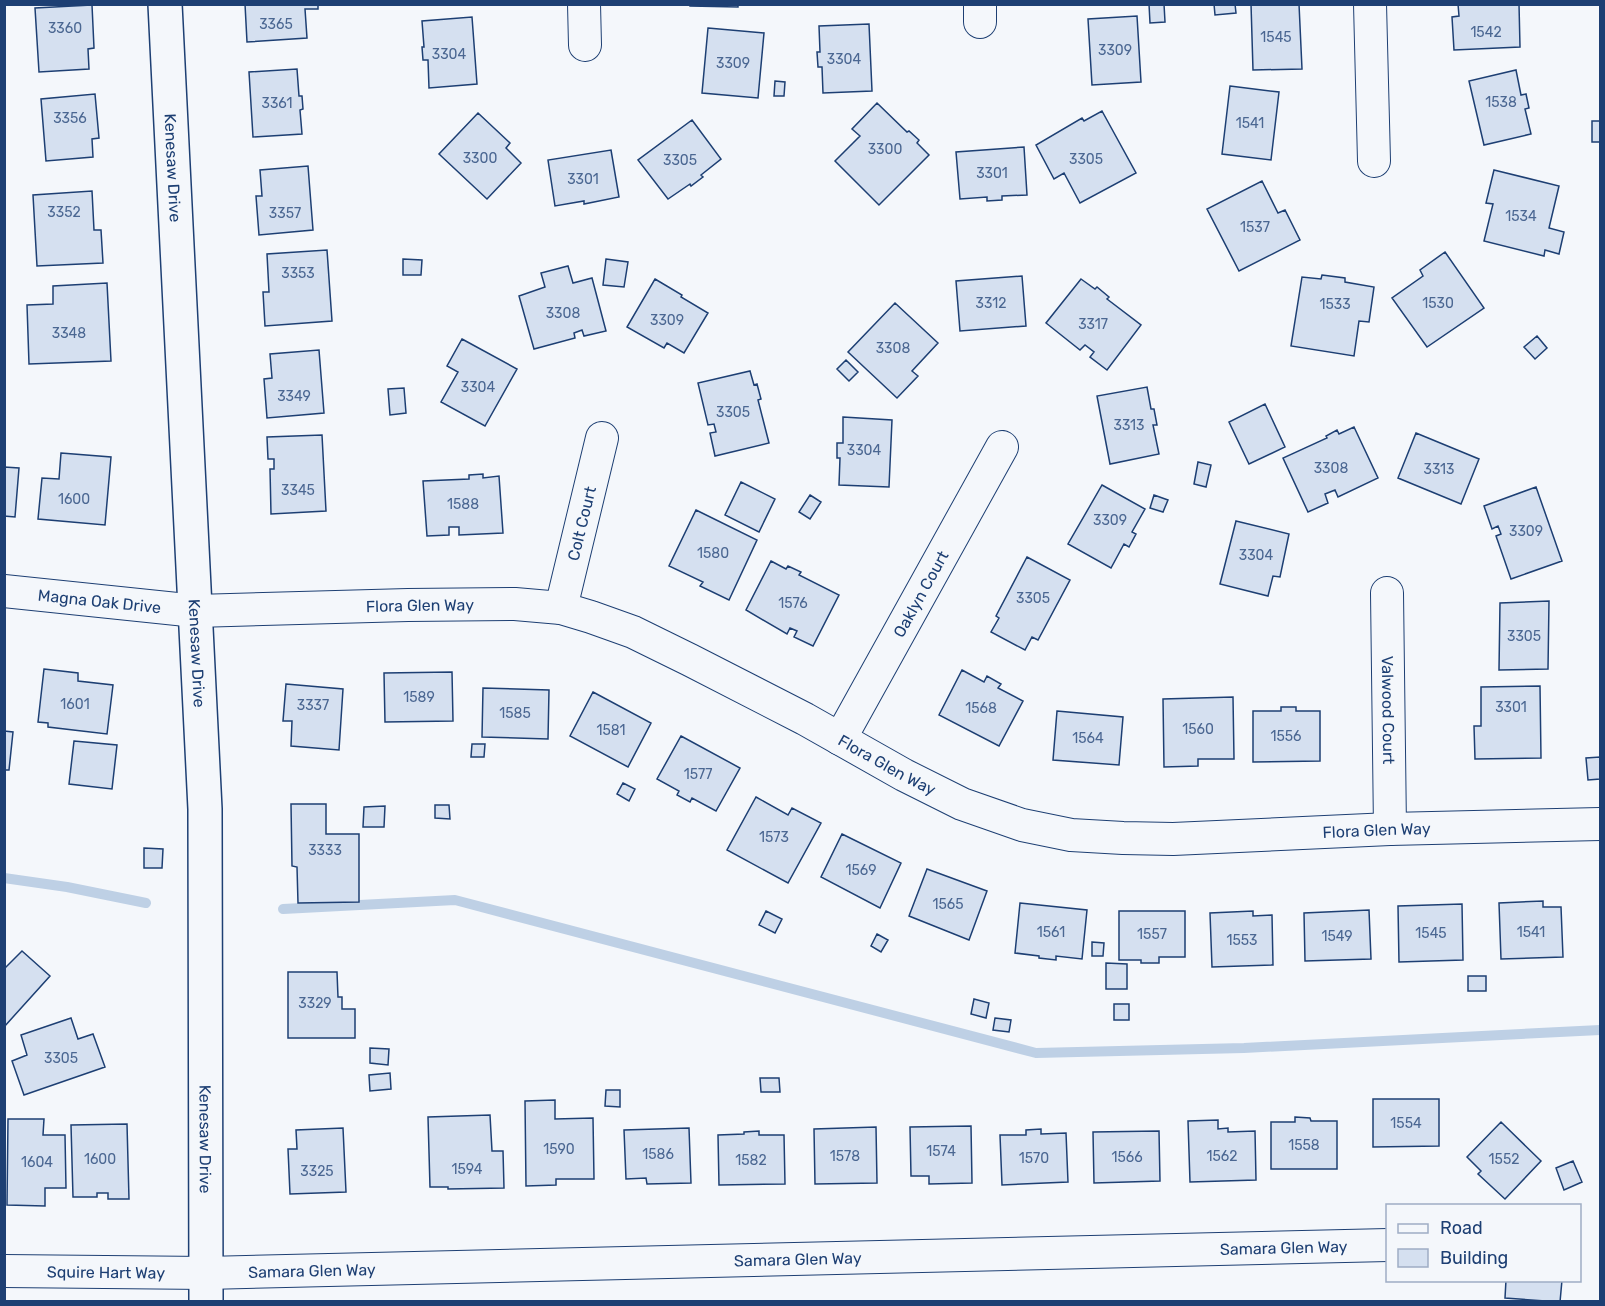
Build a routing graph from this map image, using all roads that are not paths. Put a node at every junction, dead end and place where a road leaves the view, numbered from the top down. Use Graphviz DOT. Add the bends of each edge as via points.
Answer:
graph roads {
  1 [pos="165,4"];
  2 [pos="584,4"];
  3 [pos="1370,4"];
  4 [pos="585,45"];
  5 [pos="1374,161"];
  6 [pos="602,438"];
  7 [pos="1002,447"];
  8 [pos="4,591"];
  9 [pos="1387,593"];
  10 [pos="561,608"];
  11 [pos="196,611"];
  12 [pos="840,739"];
  13 [pos="1600,824"];
  14 [pos="1390,828"];
  15 [pos="1386,1245"];
  16 [pos="4,1271"];
  17 [pos="206,1287"];
  1 -- 11 [label="street, Kenesaw Drive"];
  2 -- 4 [label="street"];
  3 -- 5 [label="street"];
  6 -- 10 [label="street, Colt Court"];
  7 -- 12 [label="street, Oaklyn Court"];
  8 -- 11 [label="street, Magna Oak Drive"];
  9 -- 14 [label="street, Valwood Court"];
  10 -- 11 [label="street, Flora Glen Way" via="431,604"];
  10 -- 12 [label="street, Flora Glen Way" via="633,633"];
  11 -- 17 [label="street, Kenesaw Drive" via="205,809"];
  12 -- 14 [label="street, Flora Glen Way" via="962,804 1022,825 1071,835 1173,839"];
  13 -- 14 [label="street, Flora Glen Way"];
  15 -- 17 [label="street, Samara Glen Way"];
  16 -- 17 [label="street, Squire Hart Way"];
}
